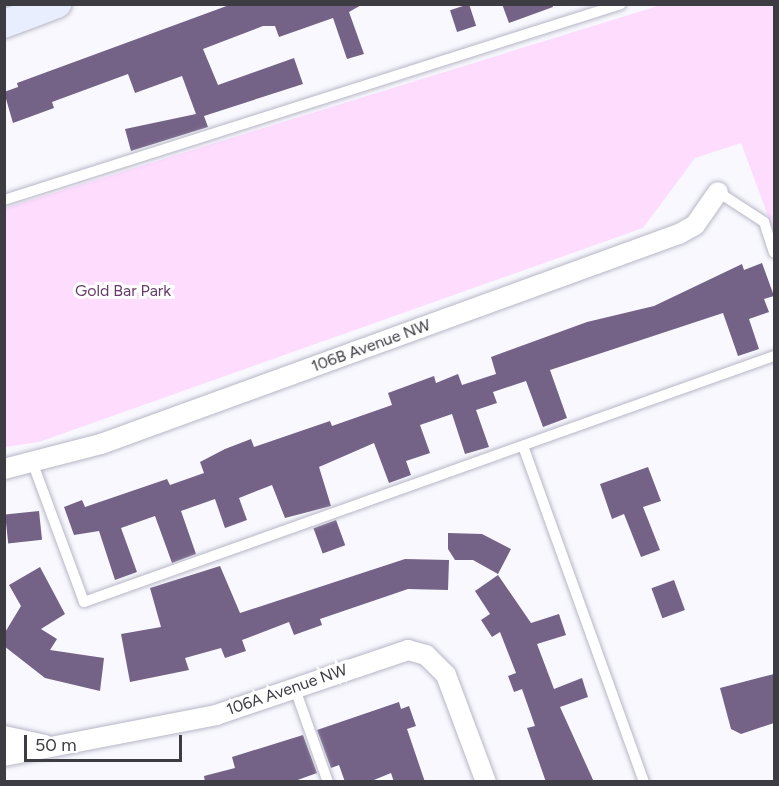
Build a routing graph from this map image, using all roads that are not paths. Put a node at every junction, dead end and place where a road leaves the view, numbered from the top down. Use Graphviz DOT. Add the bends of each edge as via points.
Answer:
graph roads {
  1 [pos="57,4"];
  2 [pos="621,4"];
  3 [pos="4,24"];
  4 [pos="718,192"];
  5 [pos="4,200"];
  6 [pos="774,252"];
  7 [pos="774,356"];
  8 [pos="523,446"];
  9 [pos="33,464"];
  10 [pos="4,469"];
  11 [pos="295,689"];
  12 [pos="4,736"];
  13 [pos="57,748"];
  14 [pos="4,756"];
  15 [pos="328,782"];
  16 [pos="486,782"];
  17 [pos="644,782"];
  1 -- 3 [label="street"];
  2 -- 5 [label="lane"];
  4 -- 6 [label="lane" via="764,222"];
  4 -- 9 [label="street, 106B Avenue NW" via="695,225 679,234"];
  7 -- 8 [label="lane"];
  8 -- 9 [label="lane" via="84,602"];
  8 -- 17 [label="lane"];
  9 -- 10 [label="street, 106B Avenue NW"];
  11 -- 13 [label="street, 106A Avenue NW" via="187,722"];
  11 -- 15 [label="lane"];
  11 -- 16 [label="street, 106A Avenue NW" via="398,651 426,655 446,675"];
  12 -- 13 [label="street"];
  13 -- 14 [label="street, 106A Avenue NW"];
}
